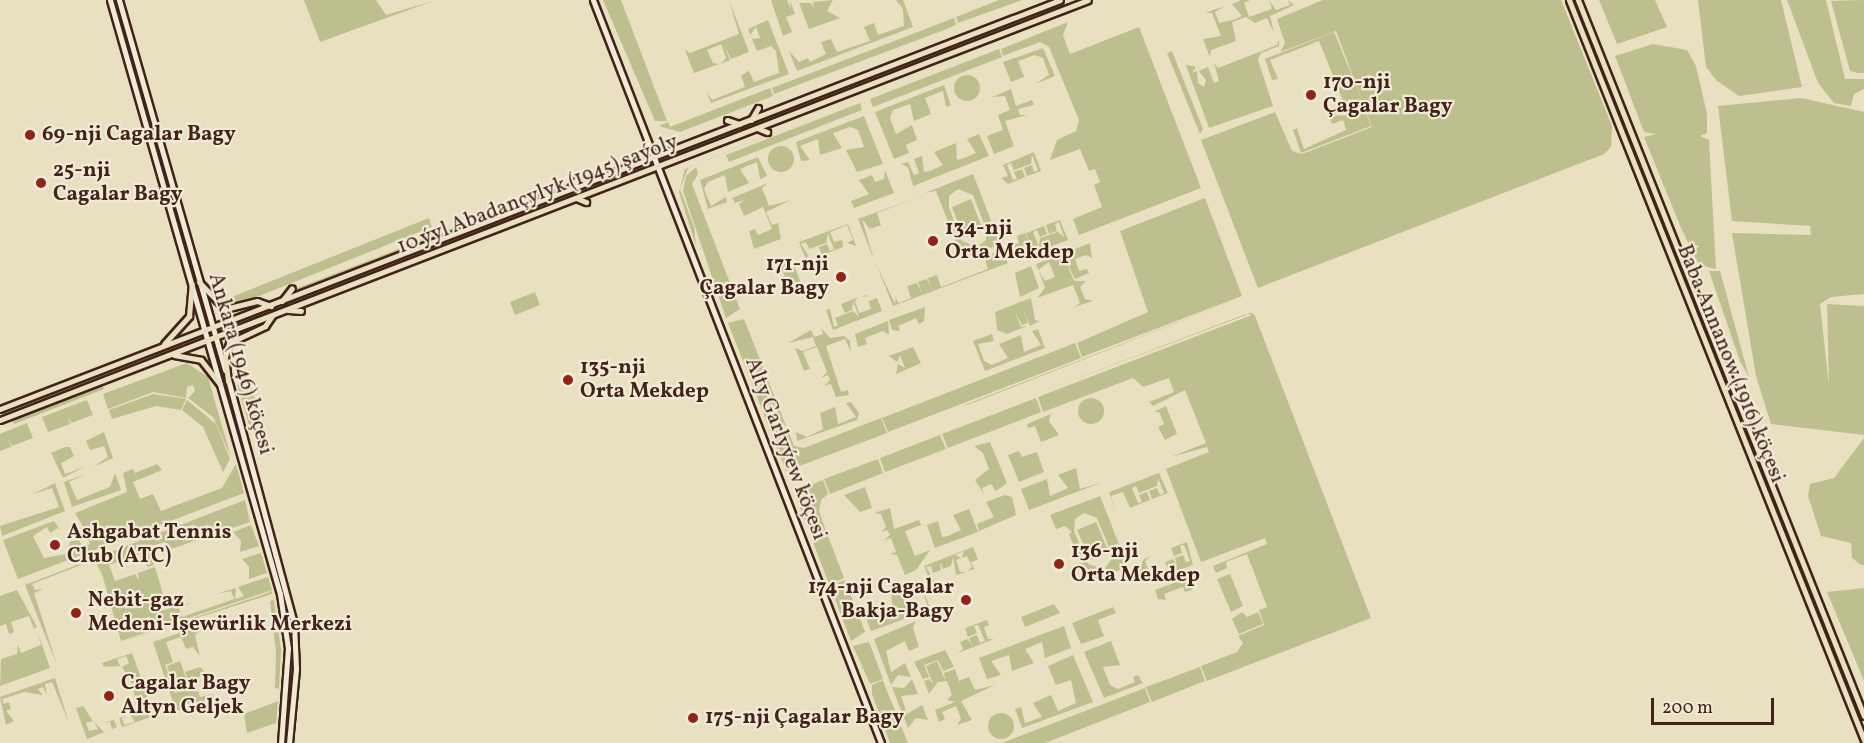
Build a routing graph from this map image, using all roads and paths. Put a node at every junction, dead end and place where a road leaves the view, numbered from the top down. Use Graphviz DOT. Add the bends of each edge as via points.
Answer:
graph roads {
  1 [pos="110,0"];
  2 [pos="119,0"];
  3 [pos="593,0"];
  4 [pos="1060,0"];
  5 [pos="1088,0"];
  6 [pos="1569,0"];
  7 [pos="1578,0"];
  8 [pos="758,108"];
  9 [pos="727,120"];
  10 [pos="751,120"];
  11 [pos="739,124"];
  12 [pos="757,128"];
  13 [pos="767,132"];
  14 [pos="741,134"];
  15 [pos="737,143"];
  16 [pos="654,157"];
  17 [pos="657,167"];
  18 [pos="578,178"];
  19 [pos="568,190"];
  20 [pos="542,192"];
  21 [pos="556,195"];
  22 [pos="576,198"];
  23 [pos="586,202"];
  24 [pos="557,205"];
  25 [pos="554,215"];
  26 [pos="196,283"];
  27 [pos="292,288"];
  28 [pos="281,302"];
  29 [pos="271,306"];
  30 [pos="286,310"];
  31 [pos="302,311"];
  32 [pos="273,315"];
  33 [pos="212,328"];
  34 [pos="205,331"];
  35 [pos="215,337"];
  36 [pos="208,340"];
  37 [pos="160,347"];
  38 [pos="166,356"];
  39 [pos="228,381"];
  40 [pos="220,384"];
  41 [pos="0,410"];
  42 [pos="0,420"];
  43 [pos="1864,717"];
  44 [pos="1864,740"];
  45 [pos="281,743"];
  46 [pos="289,743"];
  47 [pos="881,743"];
  1 -- 26 [label="main road, Ankara (1946) köçesi"];
  2 -- 26 [label="main road, Ankara (1946) köçesi"];
  3 -- 16 [label="main road, Alty Garlyýew köçesi"];
  4 -- 10 [label="main road, 10 ýyl Abadançylyk (1945) şaýoly"];
  5 -- 12 [label="main road, 10 ýyl Abadançylyk (1945) şaýoly"];
  6 -- 44 [label="main road, Baba Annanow (1916) köçesi"];
  7 -- 43 [label="main road, Baba Annanow (1916) köçesi"];
  8 -- 10 [label="main road"];
  9 -- 11 [label="main road"];
  10 -- 11 [label="main road, 10 ýyl Abadançylyk (1945) şaýoly"];
  11 -- 16 [label="main road, 10 ýyl Abadançylyk (1945) şaýoly"];
  12 -- 13 [label="main road"];
  12 -- 14 [label="main road, 10 ýyl Abadançylyk (1945) şaýoly"];
  14 -- 15 [label="main road"];
  14 -- 17 [label="main road, 10 ýyl Abadançylyk (1945) şaýoly"];
  16 -- 17 [label="main road, Alty Garlyýew köçesi"];
  16 -- 19 [label="main road, 10 ýyl Abadançylyk (1945) şaýoly"];
  17 -- 22 [label="main road, 10 ýyl Abadançylyk (1945) şaýoly"];
  17 -- 47 [label="main road, Alty Garlyýew köçesi"];
  18 -- 19 [label="main road"];
  19 -- 21 [label="main road, 10 ýyl Abadançylyk (1945) şaýoly"];
  20 -- 21 [label="main road"];
  21 -- 28 [label="main road, 10 ýyl Abadançylyk (1945) şaýoly"];
  22 -- 23 [label="main road"];
  22 -- 24 [label="main road, 10 ýyl Abadançylyk (1945) şaýoly"];
  24 -- 25 [label="main road"];
  24 -- 30 [label="main road, 10 ýyl Abadançylyk (1945) şaýoly"];
  26 -- 29 [label="main road" via="225,309 258,301"];
  26 -- 33 [label="main road, Ankara (1946) köçesi"];
  26 -- 34 [label="main road, Ankara (1946) köçesi"];
  26 -- 37 [label="main road" via="186,322"];
  27 -- 28 [label="main road"];
  28 -- 29 [label="main road, 10 ýyl Abadançylyk (1945) şaýoly"];
  29 -- 33 [label="main road, 10 ýyl Abadançylyk (1945) şaýoly"];
  30 -- 31 [label="main road"];
  30 -- 32 [label="main road, 10 ýyl Abadançylyk (1945) şaýoly"];
  32 -- 35 [label="main road, 10 ýyl Abadançylyk (1945) şaýoly"];
  32 -- 39 [label="main road" via="265,326 229,343 225,357"];
  33 -- 34 [label="main road, 10 ýyl Abadançylyk (1945) şaýoly"];
  33 -- 35 [label="main road, Ankara (1946) köçesi"];
  34 -- 36 [label="main road, Ankara (1946) köçesi"];
  34 -- 37 [label="main road, 10 ýyl Abadançylyk (1945) şaýoly"];
  35 -- 36 [label="main road, 10 ýyl Abadançylyk (1945) şaýoly"];
  35 -- 39 [label="main road, Ankara (1946) köçesi"];
  36 -- 38 [label="main road, 10 ýyl Abadançylyk (1945) şaýoly"];
  36 -- 40 [label="main road, Ankara (1946) köçesi"];
  37 -- 41 [label="main road, 10 ýyl Abadançylyk (1945) şaýoly"];
  38 -- 40 [label="main road" via="201,360"];
  38 -- 42 [label="main road, 10 ýyl Abadançylyk (1945) şaýoly"];
  39 -- 46 [label="main road, Ankara (1946) köçesi" via="294,623 296,669"];
  40 -- 45 [label="main road, Ankara (1946) köçesi" via="286,624 288,671"];
}
